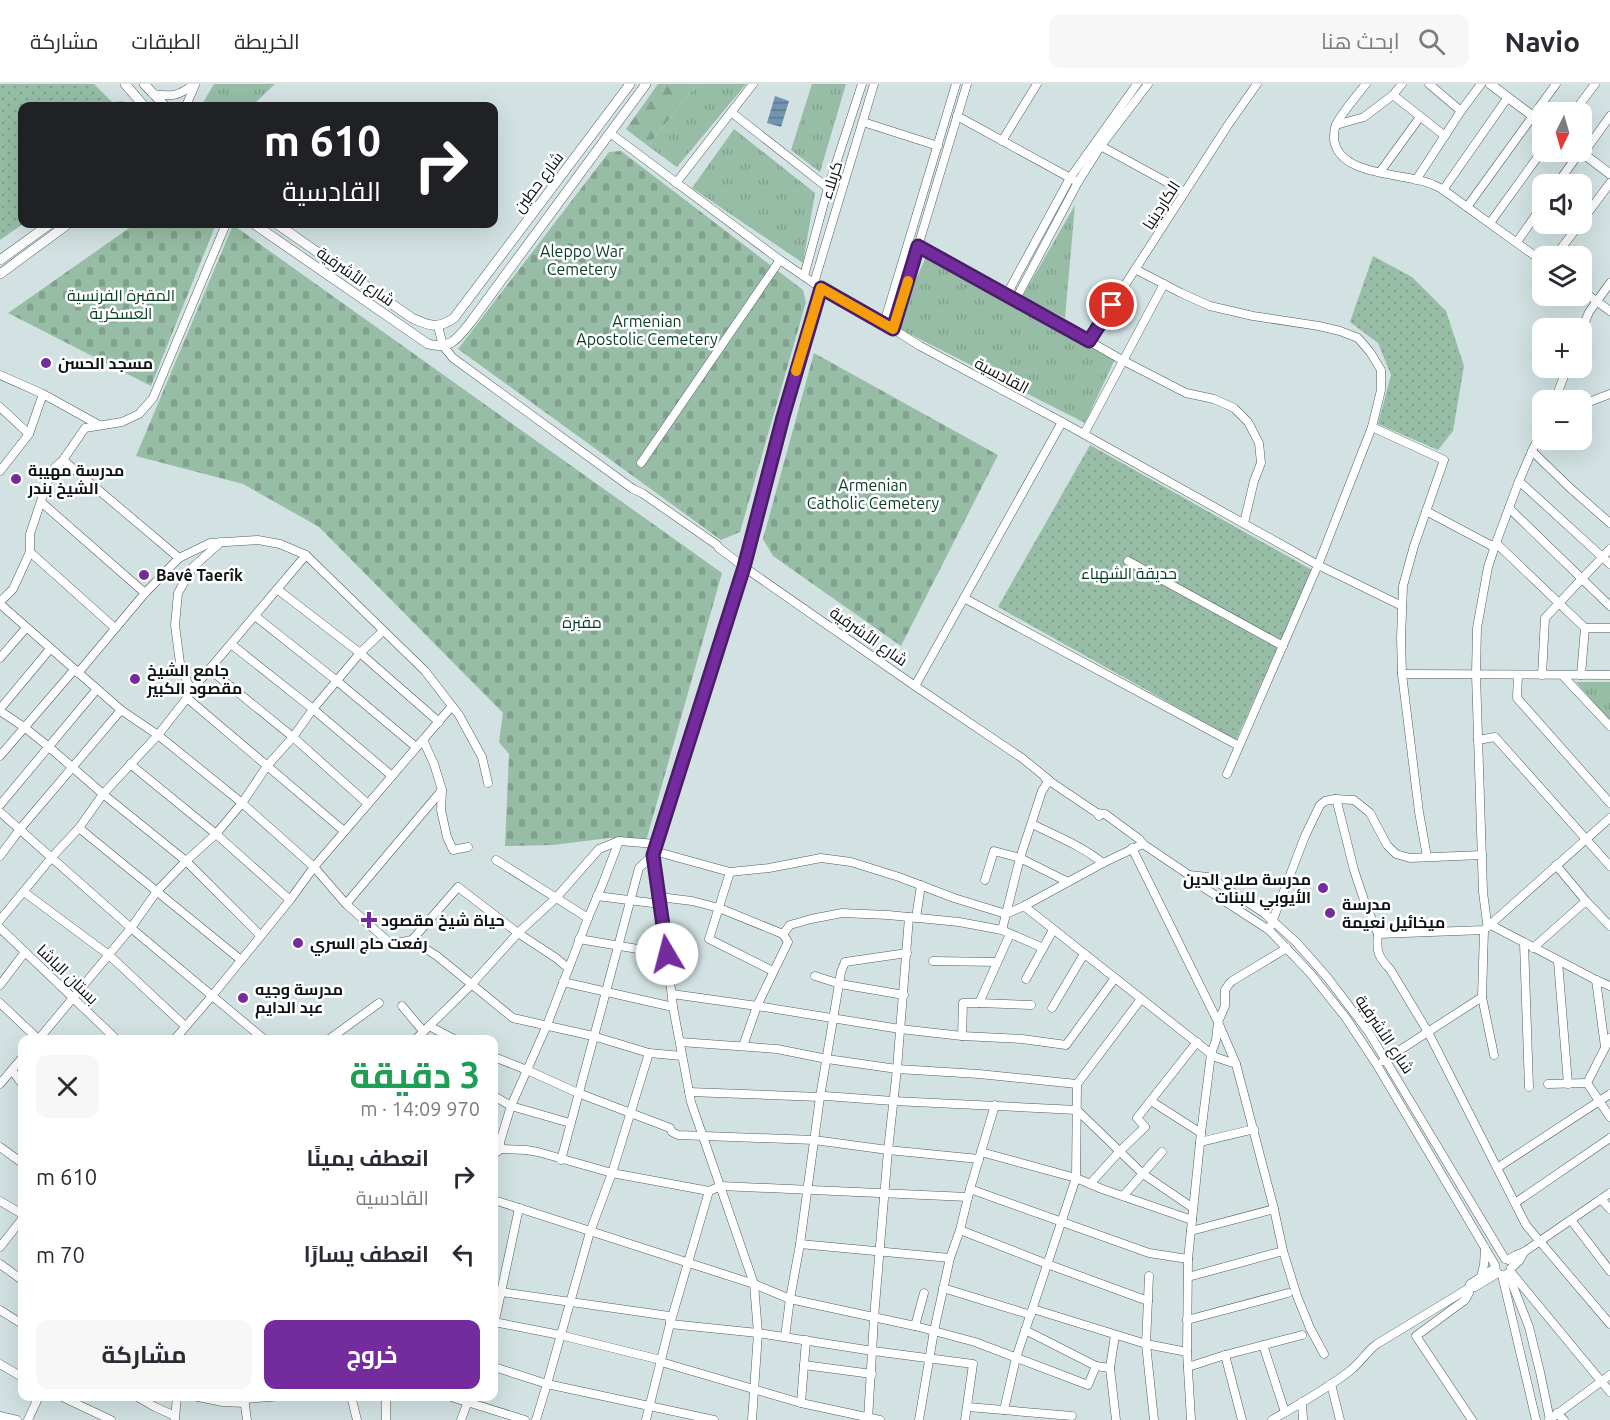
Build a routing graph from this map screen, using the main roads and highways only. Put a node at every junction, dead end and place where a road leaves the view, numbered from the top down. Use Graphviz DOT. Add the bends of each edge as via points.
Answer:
graph roads {
  1 [pos="125,84"];
  2 [pos="144,84"];
  3 [pos="630,84"];
  4 [pos="646,84"];
  5 [pos="1490,84"];
  6 [pos="141,102"];
  7 [pos="161,102"];
  8 [pos="1532,116"];
  9 [pos="1592,160"];
  10 [pos="1610,174"];
  11 [pos="44,228"];
  12 [pos="63,228"];
  13 [pos="260,228"];
  14 [pos="283,228"];
  15 [pos="0,260"];
  16 [pos="0,274"];
  17 [pos="412,318"];
  18 [pos="443,346"];
  1 -- 6 [label="main road"];
  2 -- 7 [label="main road"];
  3 -- 17 [label="main road, شارع حطين" via="454,318 438,326"];
  4 -- 18 [label="main road, شارع حطين" via="470,323 453,342"];
  5 -- 8 [label="main road"];
  9 -- 10 [label="main road"];
  11 -- 15 [label="main road"];
  12 -- 16 [label="main road"];
  13 -- 18 [label="main road, شارع الأشرفية" via="428,344"];
  14 -- 17 [label="main road, شارع الأشرفية"];
}
